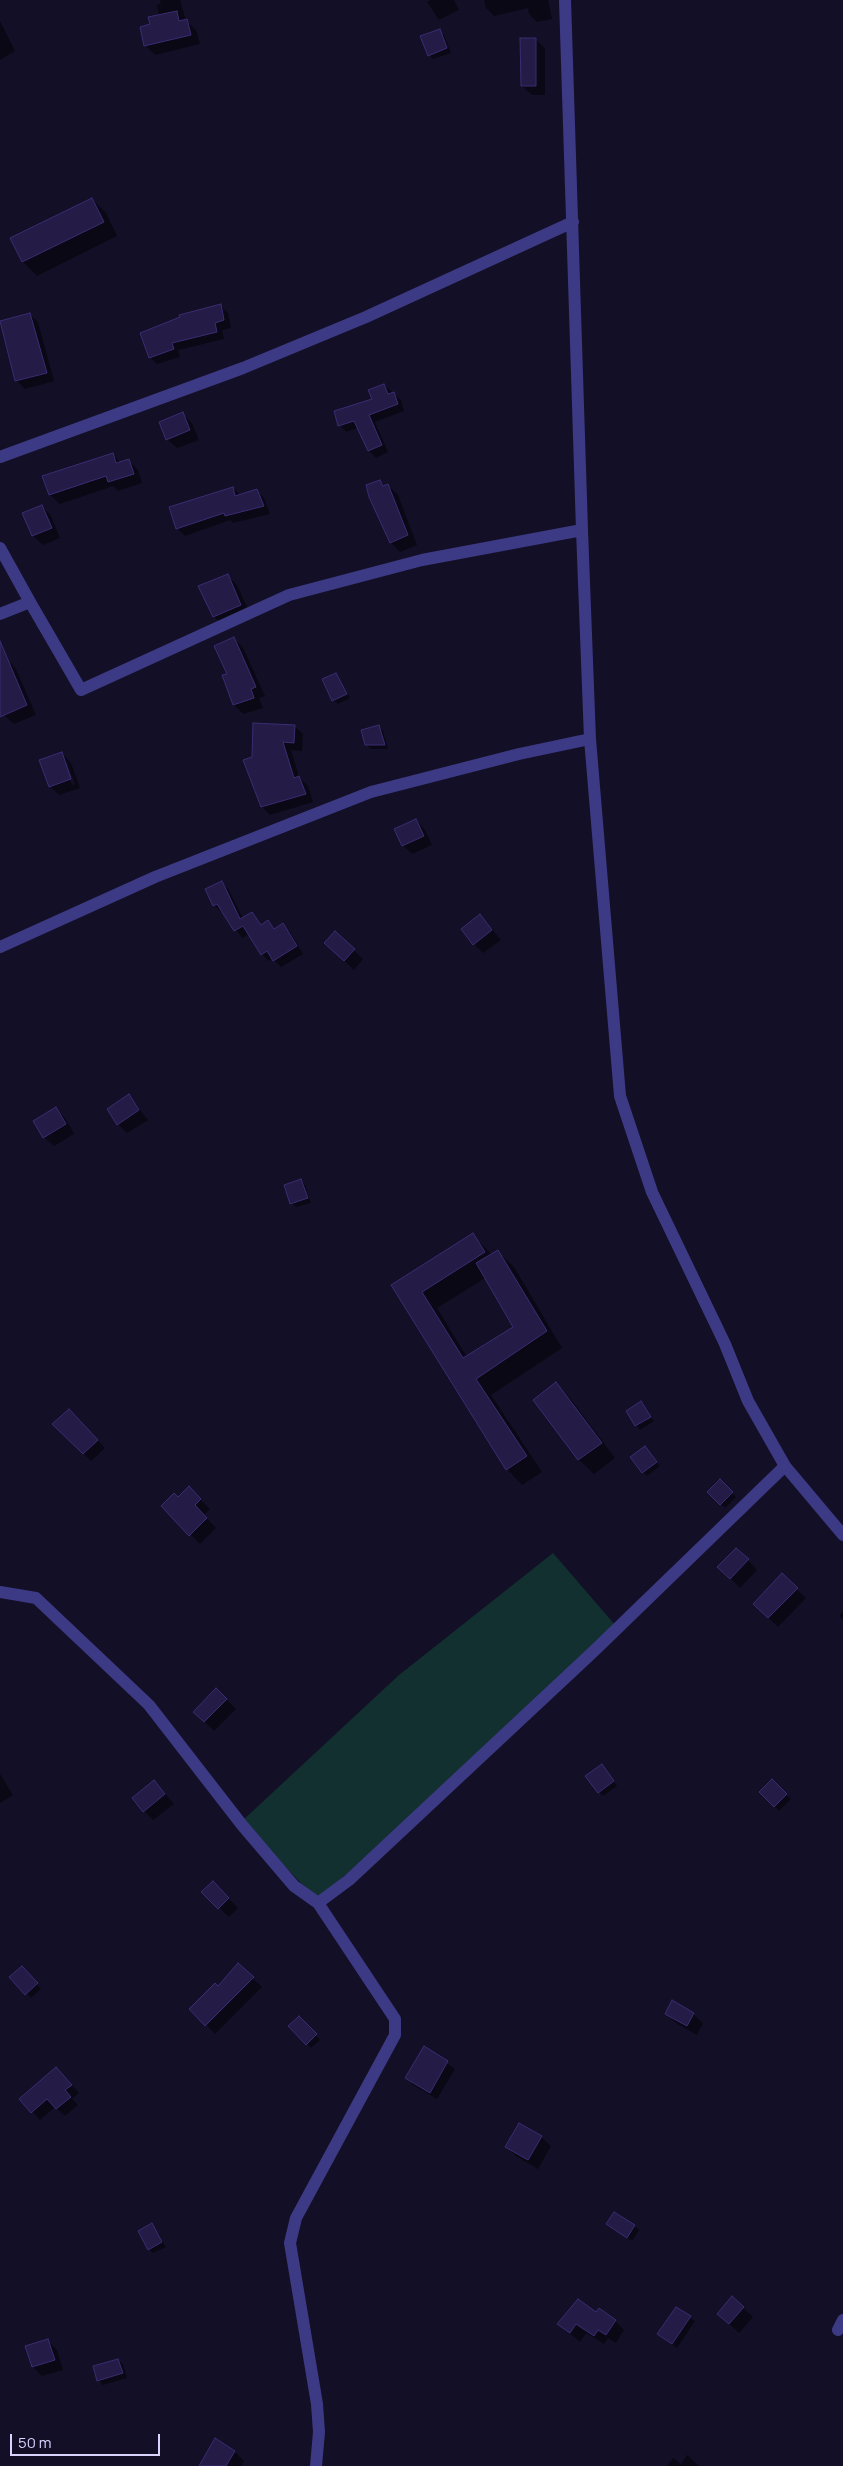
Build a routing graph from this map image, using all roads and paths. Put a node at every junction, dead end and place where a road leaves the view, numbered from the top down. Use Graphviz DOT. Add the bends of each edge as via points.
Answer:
graph roads {
  1 [pos="565,0"];
  2 [pos="573,222"];
  3 [pos="0,457"];
  4 [pos="582,530"];
  5 [pos="0,548"];
  6 [pos="30,602"];
  7 [pos="0,614"];
  8 [pos="590,739"];
  9 [pos="0,947"];
  10 [pos="785,1466"];
  11 [pos="843,1535"];
  12 [pos="0,1592"];
  13 [pos="318,1903"];
  14 [pos="316,2466"];
  1 -- 2 [label="street"];
  2 -- 3 [label="street" via="366,317 243,368"];
  2 -- 4 [label="street"];
  4 -- 6 [label="street" via="422,560 289,595 81,690"];
  4 -- 8 [label="street"];
  5 -- 6 [label="street"];
  6 -- 7 [label="street"];
  8 -- 9 [label="street" via="371,792 155,877"];
  8 -- 10 [label="street" via="620,1096 652,1192 725,1344 748,1401"];
  10 -- 11 [label="street"];
  10 -- 13 [label="street" via="595,1650 349,1880"];
  12 -- 13 [label="street" via="36,1598 149,1705 248,1833 294,1886"];
  13 -- 14 [label="street" via="394,2019 395,2036 296,2218 290,2243 317,2404"];
}
